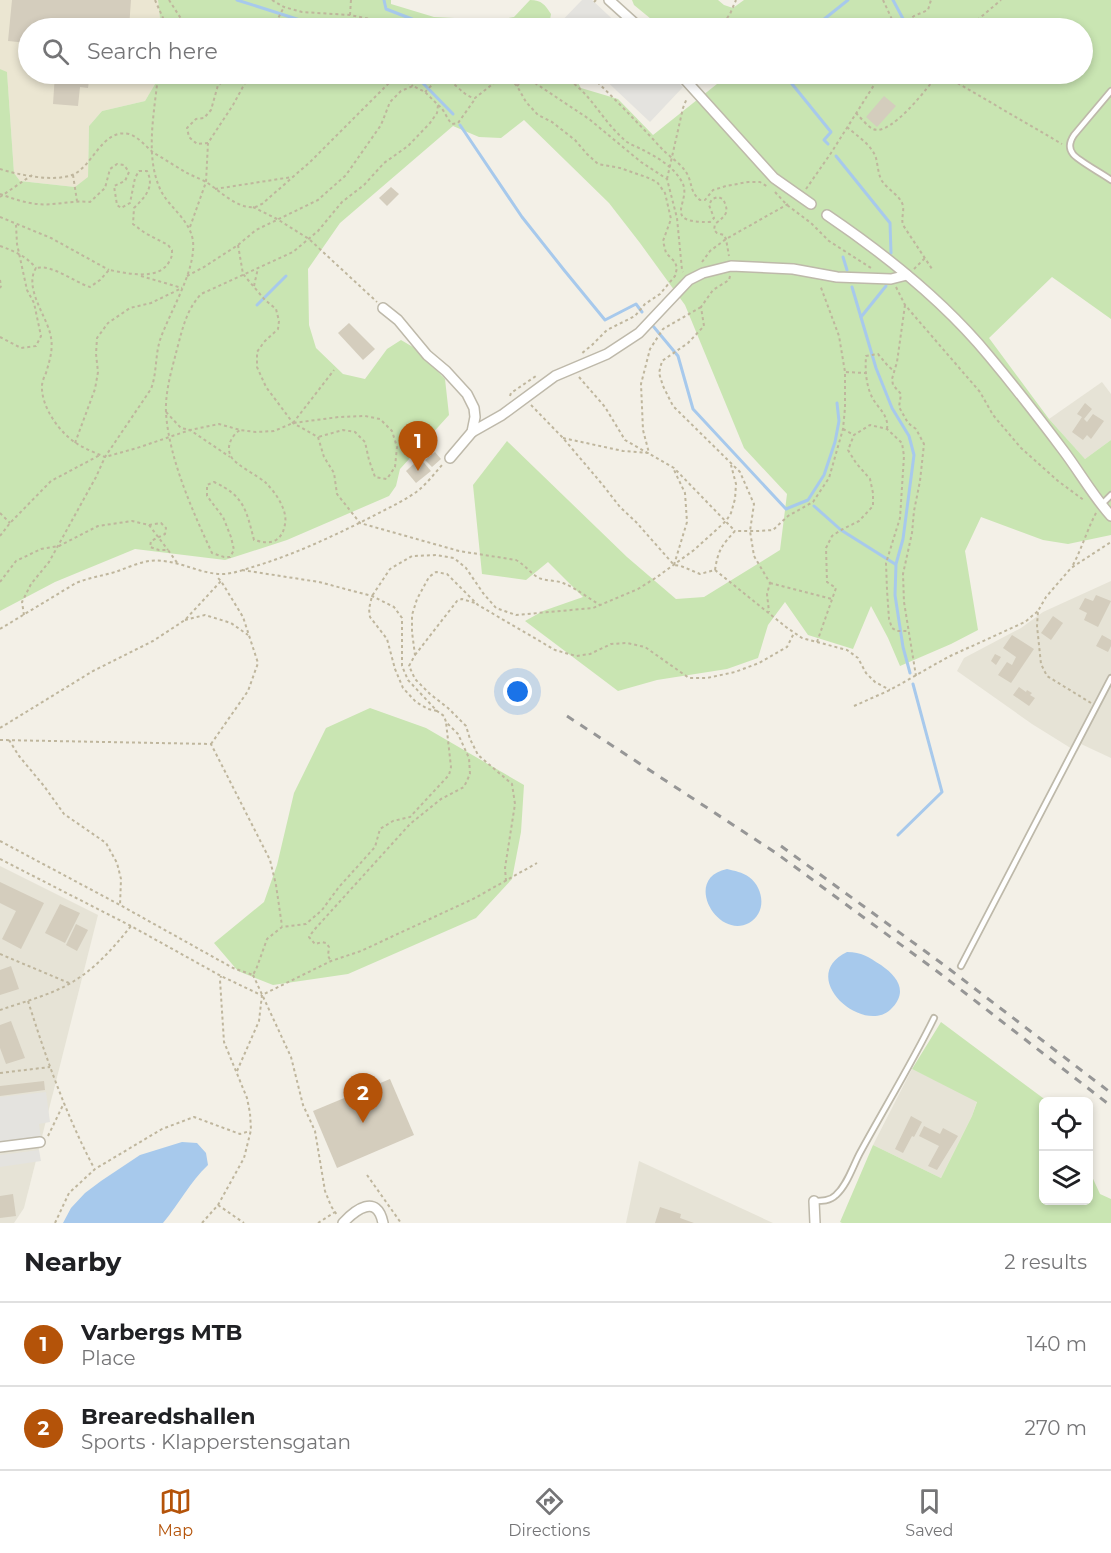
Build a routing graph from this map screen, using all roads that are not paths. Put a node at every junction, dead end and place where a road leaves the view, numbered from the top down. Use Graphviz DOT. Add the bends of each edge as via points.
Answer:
graph roads {
  1 [pos="609,0"];
  2 [pos="629,18"];
  3 [pos="689,84"];
  4 [pos="1111,91"];
  5 [pos="1111,180"];
  6 [pos="811,204"];
  7 [pos="827,215"];
  8 [pos="907,275"];
  9 [pos="383,308"];
  10 [pos="472,432"];
  11 [pos="450,458"];
  12 [pos="1111,495"];
  13 [pos="1100,506"];
  14 [pos="1111,516"];
  15 [pos="1111,678"];
  16 [pos="961,966"];
  17 [pos="934,1018"];
  18 [pos="40,1142"];
  19 [pos="0,1147"];
  20 [pos="814,1201"];
  21 [pos="343,1223"];
  22 [pos="383,1223"];
  23 [pos="815,1223"];
  1 -- 2 [label="street"];
  3 -- 6 [label="street" via="774,178"];
  4 -- 5 [label="lane" via="1070,141 1073,155"];
  7 -- 8 [label="street"];
  8 -- 10 [label="street" via="891,279 837,277 793,269 731,266 703,273 689,280 639,333 607,354 555,376"];
  8 -- 13 [label="street" via="948,311 988,355 1062,449"];
  9 -- 10 [label="street" via="467,394 474,408"];
  10 -- 11 [label="street"];
  12 -- 13 [label="lane"];
  13 -- 14 [label="street"];
  15 -- 16 [label="lane"];
  17 -- 20 [label="lane" via="843,1186 828,1200"];
  18 -- 19 [label="street"];
  20 -- 23 [label="street"];
  21 -- 22 [label="street" via="364,1206 378,1210"];
}
